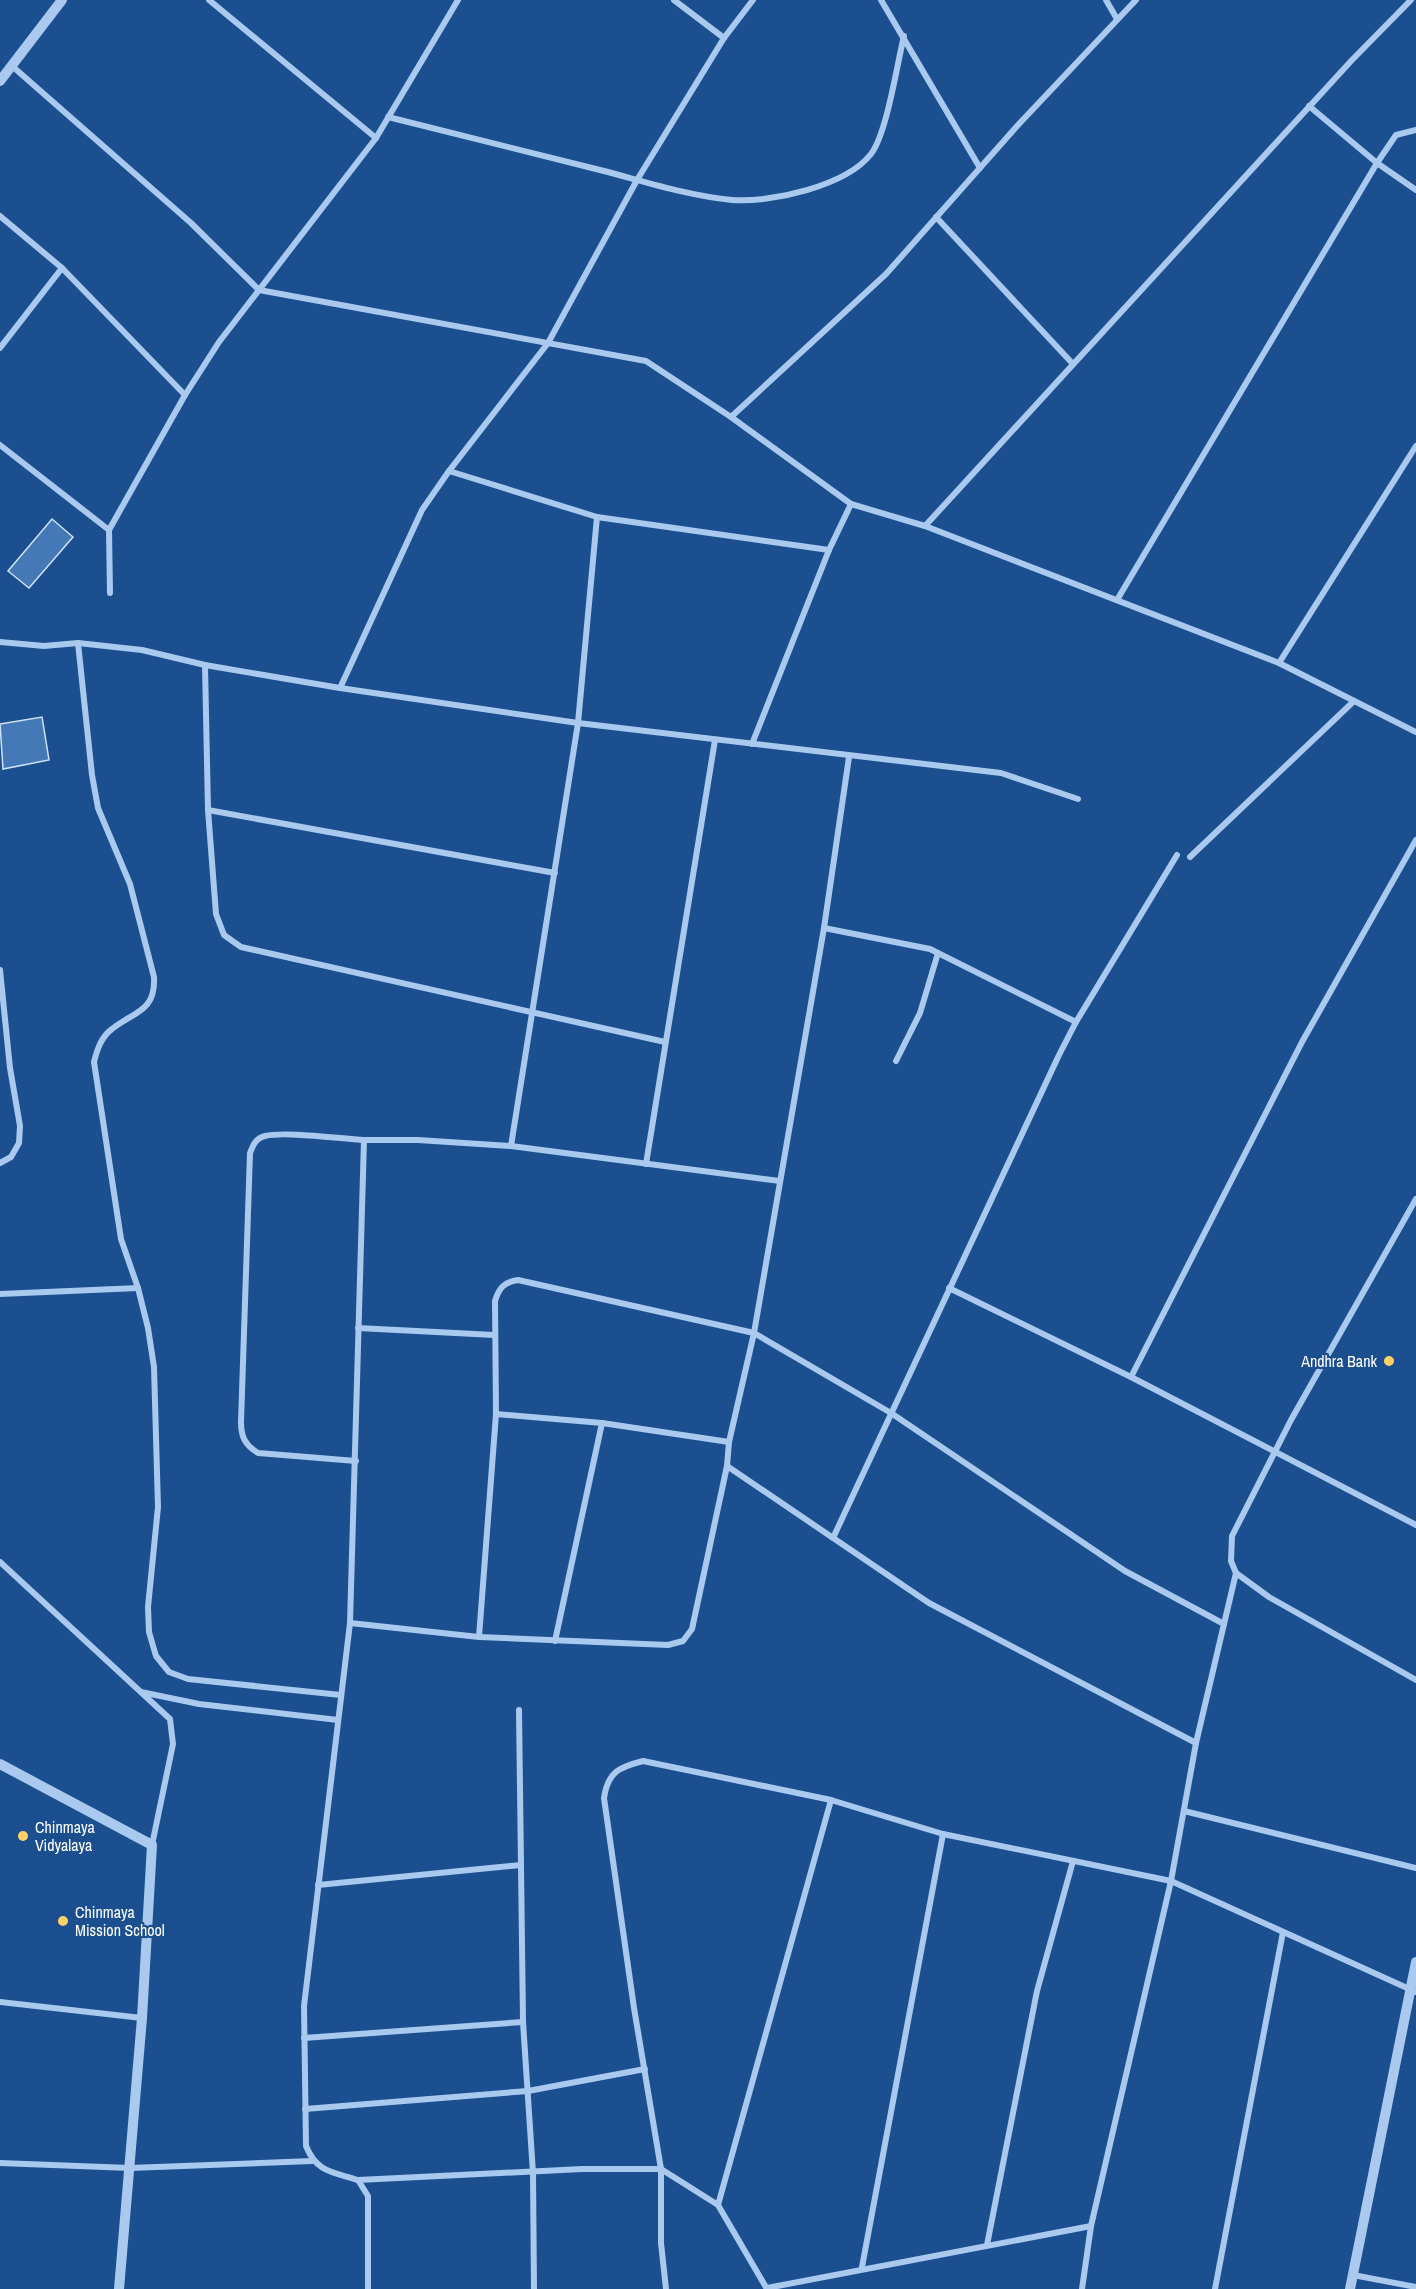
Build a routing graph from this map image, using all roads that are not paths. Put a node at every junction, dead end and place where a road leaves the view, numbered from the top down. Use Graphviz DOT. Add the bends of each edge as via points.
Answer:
graph roads {
  1 [pos="62,0"];
  2 [pos="209,0"];
  3 [pos="458,0"];
  4 [pos="674,0"];
  5 [pos="753,0"];
  6 [pos="880,0"];
  7 [pos="1106,0"];
  8 [pos="1136,0"];
  9 [pos="1411,0"];
  10 [pos="1117,19"];
  11 [pos="904,36"];
  12 [pos="724,38"];
  13 [pos="12,66"];
  14 [pos="0,81"];
  15 [pos="1309,106"];
  16 [pos="388,117"];
  17 [pos="1416,130"];
  18 [pos="376,138"];
  19 [pos="1377,163"];
  20 [pos="980,168"];
  21 [pos="636,180"];
  22 [pos="1416,190"];
  23 [pos="0,216"];
  24 [pos="936,217"];
  25 [pos="62,268"];
  26 [pos="259,290"];
  27 [pos="548,344"];
  28 [pos="0,348"];
  29 [pos="1073,364"];
  30 [pos="185,395"];
  31 [pos="731,417"];
  32 [pos="0,445"];
  33 [pos="1416,446"];
  34 [pos="448,471"];
  35 [pos="851,504"];
  36 [pos="597,517"];
  37 [pos="925,526"];
  38 [pos="109,530"];
  39 [pos="830,550"];
  40 [pos="110,593"];
  41 [pos="1117,600"];
  42 [pos="0,642"];
  43 [pos="78,643"];
  44 [pos="1279,663"];
  45 [pos="205,664"];
  46 [pos="340,687"];
  47 [pos="1354,701"];
  48 [pos="578,723"];
  49 [pos="1416,732"];
  50 [pos="715,740"];
  51 [pos="752,744"];
  52 [pos="849,757"];
  53 [pos="1078,799"];
  54 [pos="208,810"];
  55 [pos="1416,840"];
  56 [pos="1177,855"];
  57 [pos="1190,857"];
  58 [pos="555,873"];
  59 [pos="824,928"];
  60 [pos="938,953"];
  61 [pos="0,970"];
  62 [pos="534,1012"];
  63 [pos="1076,1022"];
  64 [pos="665,1042"];
  65 [pos="896,1061"];
  66 [pos="364,1140"];
  67 [pos="511,1146"];
  68 [pos="0,1163"];
  69 [pos="646,1164"];
  70 [pos="780,1181"];
  71 [pos="1416,1199"];
  72 [pos="138,1288"];
  73 [pos="949,1288"];
  74 [pos="0,1294"];
  75 [pos="358,1328"];
  76 [pos="754,1334"];
  77 [pos="494,1335"];
  78 [pos="1131,1377"];
  79 [pos="891,1413"];
  80 [pos="496,1414"];
  81 [pos="602,1423"];
  82 [pos="729,1442"];
  83 [pos="1275,1451"];
  84 [pos="356,1461"];
  85 [pos="727,1466"];
  86 [pos="1416,1525"];
  87 [pos="833,1538"];
  88 [pos="0,1562"];
  89 [pos="1236,1573"];
  90 [pos="350,1623"];
  91 [pos="1224,1624"];
  92 [pos="479,1637"];
  93 [pos="555,1641"];
  94 [pos="1416,1680"];
  95 [pos="140,1692"];
  96 [pos="341,1695"];
  97 [pos="519,1710"];
  98 [pos="338,1720"];
  99 [pos="1196,1743"];
  100 [pos="0,1764"];
  101 [pos="831,1800"];
  102 [pos="1184,1811"];
  103 [pos="943,1834"];
  104 [pos="152,1845"];
  105 [pos="1073,1861"];
  106 [pos="521,1865"];
  107 [pos="1416,1868"];
  108 [pos="1171,1881"];
  109 [pos="318,1885"];
  110 [pos="1283,1932"];
  111 [pos="1416,1962"];
  112 [pos="1413,1991"];
  113 [pos="0,2002"];
  114 [pos="142,2018"];
  115 [pos="523,2022"];
  116 [pos="304,2038"];
  117 [pos="645,2069"];
  118 [pos="528,2091"];
  119 [pos="305,2109"];
  120 [pos="312,2161"];
  121 [pos="0,2163"];
  122 [pos="130,2168"];
  123 [pos="661,2169"];
  124 [pos="533,2173"];
  125 [pos="358,2180"];
  126 [pos="718,2205"];
  127 [pos="1091,2226"];
  128 [pos="987,2245"];
  129 [pos="862,2268"];
  130 [pos="1353,2275"];
  131 [pos="1416,2287"];
  132 [pos="767,2288"];
  133 [pos="119,2289"];
  134 [pos="368,2289"];
  135 [pos="534,2289"];
  136 [pos="666,2289"];
  137 [pos="1082,2289"];
  138 [pos="1215,2289"];
  139 [pos="1350,2289"];
  1 -- 13 [label="street"];
  2 -- 18 [label="street"];
  3 -- 16 [label="street"];
  4 -- 12 [label="street"];
  5 -- 12 [label="street"];
  6 -- 11 [label="street"];
  7 -- 10 [label="street"];
  8 -- 10 [label="street"];
  9 -- 15 [label="street"];
  10 -- 20 [label="street"];
  11 -- 20 [label="street"];
  11 -- 21 [label="street" via="880,134 872,153 859,166 767,199 734,200"];
  12 -- 21 [label="street"];
  13 -- 14 [label="street"];
  13 -- 26 [label="street" via="191,224"];
  15 -- 19 [label="street"];
  15 -- 29 [label="street"];
  16 -- 18 [label="street"];
  16 -- 21 [label="street"];
  17 -- 19 [label="street" via="1396,135"];
  18 -- 26 [label="street"];
  19 -- 22 [label="street"];
  19 -- 41 [label="street"];
  20 -- 24 [label="street"];
  21 -- 27 [label="street"];
  23 -- 25 [label="street"];
  24 -- 29 [label="street"];
  24 -- 31 [label="street" via="886,274"];
  25 -- 28 [label="street"];
  25 -- 30 [label="street"];
  26 -- 27 [label="street"];
  26 -- 30 [label="street"];
  27 -- 31 [label="street" via="646,361"];
  27 -- 34 [label="street"];
  29 -- 37 [label="street"];
  30 -- 38 [label="street"];
  31 -- 35 [label="street"];
  32 -- 38 [label="street"];
  33 -- 44 [label="street"];
  34 -- 36 [label="street"];
  34 -- 46 [label="street" via="404,546"];
  35 -- 37 [label="street"];
  35 -- 39 [label="street"];
  36 -- 39 [label="street"];
  36 -- 48 [label="street"];
  37 -- 41 [label="street"];
  38 -- 40 [label="street"];
  39 -- 51 [label="street"];
  41 -- 44 [label="street"];
  42 -- 43 [label="street" via="44,646"];
  43 -- 45 [label="street" via="142,650"];
  43 -- 72 [label="street" via="98,808 130,884 154,977 155,988 148,1004 136,1016 111,1029 98,1046 94,1062 122,1239"];
  44 -- 47 [label="street"];
  45 -- 46 [label="street"];
  45 -- 54 [label="street"];
  46 -- 48 [label="street"];
  47 -- 49 [label="street"];
  47 -- 57 [label="street"];
  48 -- 50 [label="street"];
  48 -- 58 [label="street"];
  50 -- 51 [label="street"];
  50 -- 64 [label="street"];
  51 -- 52 [label="street"];
  52 -- 53 [label="street" via="1001,773"];
  52 -- 59 [label="street"];
  54 -- 58 [label="street"];
  54 -- 62 [label="street" via="216,914 224,935 241,947"];
  55 -- 78 [label="street" via="1302,1042"];
  56 -- 63 [label="street"];
  58 -- 62 [label="street"];
  59 -- 60 [label="street" via="911,944"];
  59 -- 70 [label="street"];
  60 -- 63 [label="street"];
  60 -- 65 [label="street" via="920,1012"];
  61 -- 68 [label="street" via="20,1126 19,1143 11,1156"];
  62 -- 64 [label="street"];
  62 -- 67 [label="street"];
  63 -- 73 [label="street"];
  64 -- 69 [label="street"];
  66 -- 67 [label="street"];
  66 -- 75 [label="street"];
  66 -- 84 [label="street" via="264,1136 255,1142 250,1153 241,1422 241,1436 258,1453"];
  67 -- 69 [label="street"];
  69 -- 70 [label="street"];
  70 -- 76 [label="street"];
  71 -- 83 [label="street"];
  72 -- 74 [label="street"];
  72 -- 96 [label="street" via="154,1367 158,1508 148,1608 156,1656 169,1672 188,1679"];
  73 -- 78 [label="street"];
  73 -- 79 [label="street"];
  75 -- 77 [label="street"];
  75 -- 84 [label="street"];
  76 -- 77 [label="street" via="518,1280 499,1288"];
  76 -- 79 [label="street"];
  76 -- 82 [label="street"];
  77 -- 80 [label="street"];
  78 -- 83 [label="street"];
  79 -- 87 [label="street"];
  79 -- 91 [label="street" via="1125,1572"];
  80 -- 81 [label="street"];
  80 -- 92 [label="street"];
  81 -- 82 [label="street"];
  81 -- 93 [label="street"];
  82 -- 85 [label="street"];
  83 -- 86 [label="street"];
  83 -- 89 [label="street" via="1232,1536 1231,1562"];
  84 -- 90 [label="street"];
  85 -- 87 [label="street"];
  85 -- 93 [label="street" via="692,1629 683,1641 668,1645"];
  87 -- 99 [label="street" via="929,1603"];
  88 -- 95 [label="street"];
  89 -- 91 [label="street"];
  89 -- 94 [label="street" via="1269,1597"];
  90 -- 92 [label="street"];
  90 -- 96 [label="street"];
  91 -- 99 [label="street"];
  92 -- 93 [label="street"];
  95 -- 98 [label="street" via="199,1704"];
  95 -- 104 [label="street" via="170,1719 173,1731"];
  96 -- 98 [label="street"];
  97 -- 106 [label="street"];
  98 -- 109 [label="street"];
  99 -- 102 [label="street"];
  100 -- 104 [label="street"];
  101 -- 103 [label="street"];
  101 -- 117 [label="street" via="644,1761 618,1767 613,1773 606,1787 605,1808"];
  101 -- 126 [label="street"];
  102 -- 107 [label="street"];
  102 -- 108 [label="street"];
  103 -- 105 [label="street"];
  103 -- 129 [label="street"];
  104 -- 114 [label="street"];
  105 -- 108 [label="street"];
  105 -- 128 [label="street" via="1037,1991"];
  106 -- 109 [label="street"];
  106 -- 115 [label="street"];
  108 -- 110 [label="street"];
  108 -- 127 [label="street"];
  109 -- 116 [label="street"];
  110 -- 112 [label="street"];
  110 -- 138 [label="street"];
  111 -- 112 [label="street"];
  112 -- 130 [label="street"];
  113 -- 114 [label="street"];
  114 -- 122 [label="street"];
  115 -- 116 [label="street"];
  115 -- 118 [label="street"];
  116 -- 119 [label="street"];
  117 -- 118 [label="street"];
  117 -- 123 [label="street"];
  118 -- 119 [label="street"];
  118 -- 124 [label="street"];
  119 -- 120 [label="street" via="306,2146"];
  120 -- 122 [label="street"];
  120 -- 125 [label="street" via="322,2169"];
  121 -- 122 [label="street"];
  122 -- 133 [label="street"];
  123 -- 124 [label="street"];
  123 -- 126 [label="street"];
  123 -- 136 [label="street" via="661,2243"];
  124 -- 125 [label="street"];
  124 -- 135 [label="street"];
  125 -- 134 [label="street" via="368,2196"];
  126 -- 132 [label="street"];
  127 -- 128 [label="street"];
  127 -- 137 [label="street"];
  128 -- 129 [label="street"];
  129 -- 132 [label="street"];
  130 -- 131 [label="street"];
  130 -- 139 [label="street"];
}
